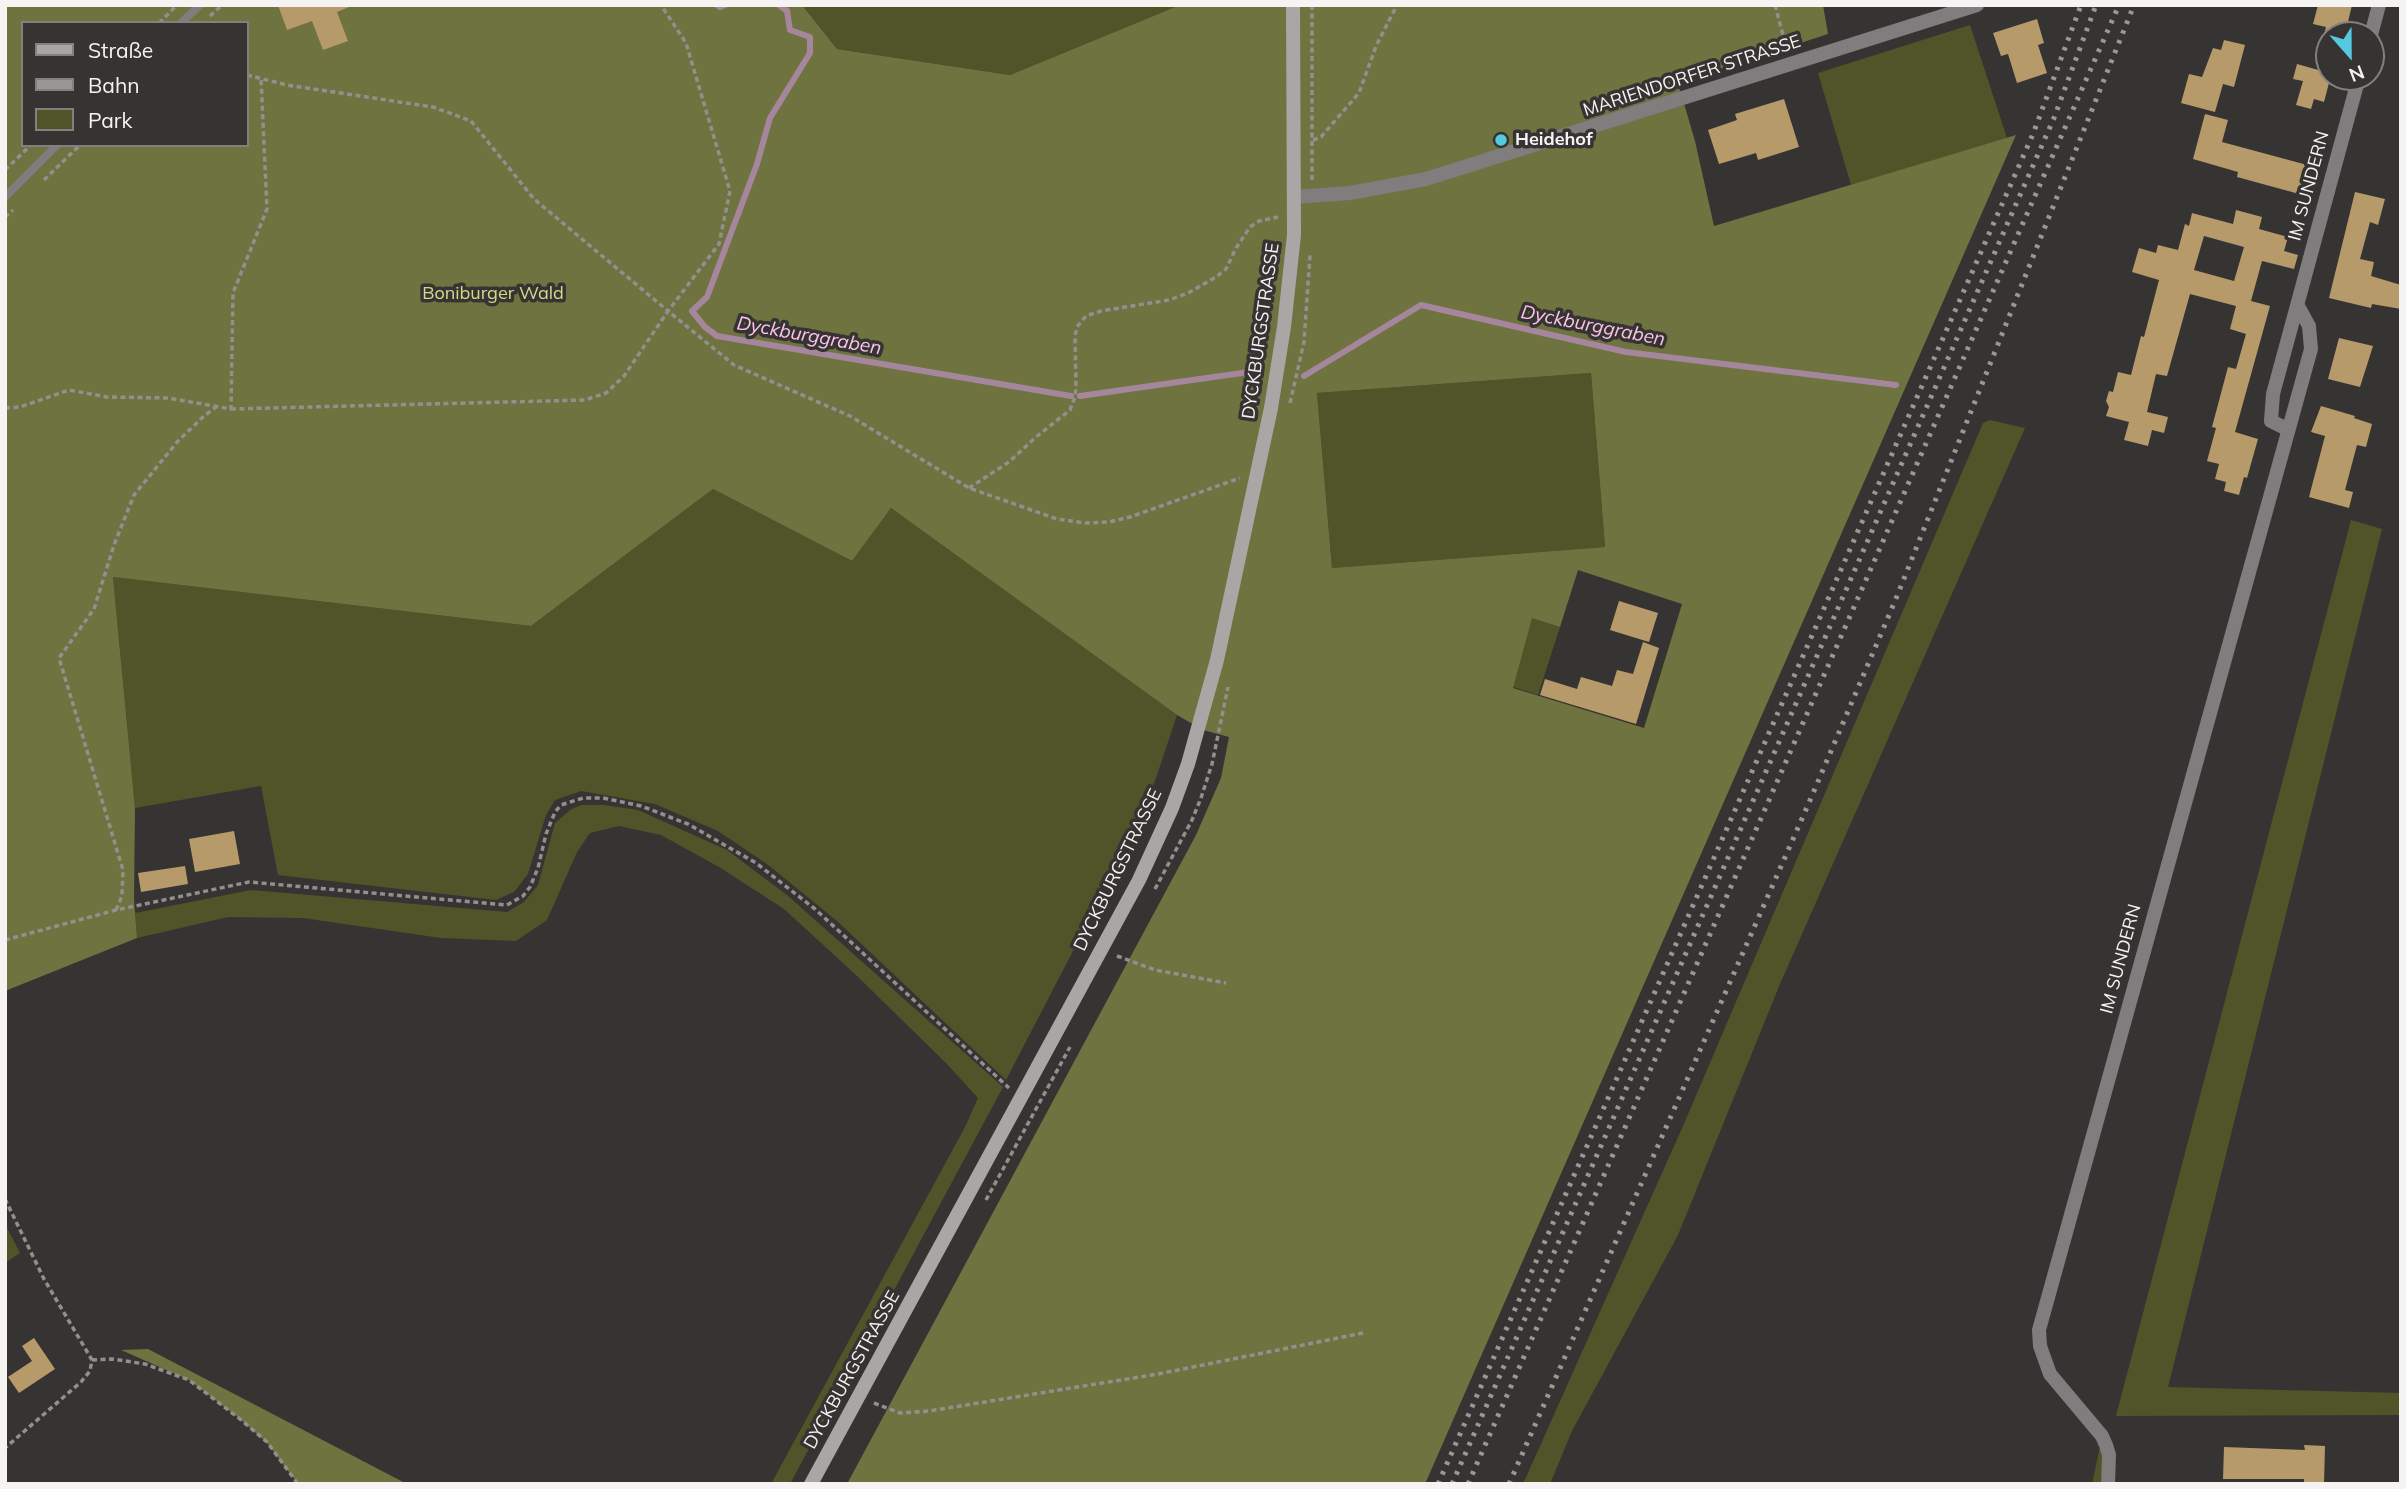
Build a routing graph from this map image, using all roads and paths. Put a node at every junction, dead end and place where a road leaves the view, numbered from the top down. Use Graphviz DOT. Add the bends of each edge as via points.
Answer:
graph roads {
  1 [pos="177,5"];
  2 [pos="200,5"];
  3 [pos="661,5"];
  4 [pos="1293,5"];
  5 [pos="1312,5"];
  6 [pos="1397,5"];
  7 [pos="1775,5"];
  8 [pos="1977,5"];
  9 [pos="161,21"];
  10 [pos="182,21"];
  11 [pos="1791,65"];
  12 [pos="248,75"];
  13 [pos="261,78"];
  14 [pos="2356,91"];
  15 [pos="1313,140"];
  16 [pos="30,147"];
  17 [pos="56,147"];
  18 [pos="5,170"];
  19 [pos="1312,196"];
  20 [pos="5,197"];
  21 [pos="1294,197"];
  22 [pos="1280,226"];
  23 [pos="1311,249"];
  24 [pos="2298,306"];
  25 [pos="668,310"];
  26 [pos="1290,405"];
  27 [pos="216,407"];
  28 [pos="5,408"];
  29 [pos="231,409"];
  30 [pos="2287,429"];
  31 [pos="969,488"];
  32 [pos="1240,488"];
  33 [pos="1231,678"];
  34 [pos="1149,900"];
  35 [pos="116,909"];
  36 [pos="5,940"];
  37 [pos="1124,946"];
  38 [pos="1226,982"];
  39 [pos="1074,1039"];
  40 [pos="1017,1079"];
  41 [pos="5,1199"];
  42 [pos="982,1207"];
  43 [pos="1363,1333"];
  44 [pos="92,1360"];
  45 [pos="879,1395"];
  46 [pos="5,1448"];
  47 [pos="298,1484"];
  48 [pos="811,1484"];
  49 [pos="2108,1484"];
  1 -- 9 [label="path"];
  2 -- 10 [label="lane"];
  3 -- 25 [label="path" via="686,43 730,191 719,244"];
  4 -- 21 [label="street, DYCKBURGSTRASSE"];
  5 -- 15 [label="path"];
  6 -- 15 [label="path" via="1359,93"];
  7 -- 11 [label="path"];
  8 -- 11 [label="street, MARIENDORFER STRASSE"];
  11 -- 19 [label="street, MARIENDORFER STRASSE" via="1426,179"];
  12 -- 13 [label="path"];
  13 -- 25 [label="path" via="433,107 471,121 534,199"];
  13 -- 29 [label="path" via="267,209 233,293"];
  14 -- 24 [label="street, IM SUNDERN"];
  15 -- 19 [label="path"];
  16 -- 18 [label="path"];
  17 -- 20 [label="lane"];
  19 -- 21 [label="street, MARIENDORFER STRASSE"];
  21 -- 48 [label="street, DYCKBURGSTRASSE" via="1288,298 1271,408 1214,672 1181,786 1127,903"];
  22 -- 31 [label="path" via="1280,217 1250,227 1226,269 1188,293 1087,316 1075,336 1076,387 1070,410 1009,462"];
  23 -- 26 [label="path" via="1304,342"];
  24 -- 30 [label="street, IM SUNDERN" via="2309,326 2311,348"];
  24 -- 30 [label="street, IM SUNDERN" via="2273,394 2271,421"];
  25 -- 29 [label="path" via="624,376 606,393 585,400"];
  25 -- 31 [label="path" via="734,365 850,416"];
  27 -- 28 [label="path" via="69,390"];
  27 -- 29 [label="path"];
  27 -- 35 [label="path" via="178,441 134,495 94,609 59,658 123,870"];
  30 -- 49 [label="street, IM SUNDERN" via="2039,1331 2050,1374 2106,1445"];
  31 -- 32 [label="path" via="1057,519 1085,523 1130,517 1242,477"];
  33 -- 34 [label="path" via="1201,798"];
  35 -- 36 [label="path"];
  35 -- 40 [label="path" via="249,882 507,905 530,887 561,805 603,798 642,806 688,824 756,863 815,909 1010,1090"];
  37 -- 38 [label="path" via="1118,957 1155,970"];
  39 -- 42 [label="path"];
  41 -- 44 [label="path" via="44,1279"];
  43 -- 45 [label="path" via="1183,1370 929,1411 900,1413 874,1404"];
  44 -- 46 [label="path" via="81,1382"];
  44 -- 47 [label="path" via="145,1364 189,1380 267,1443"];
}
